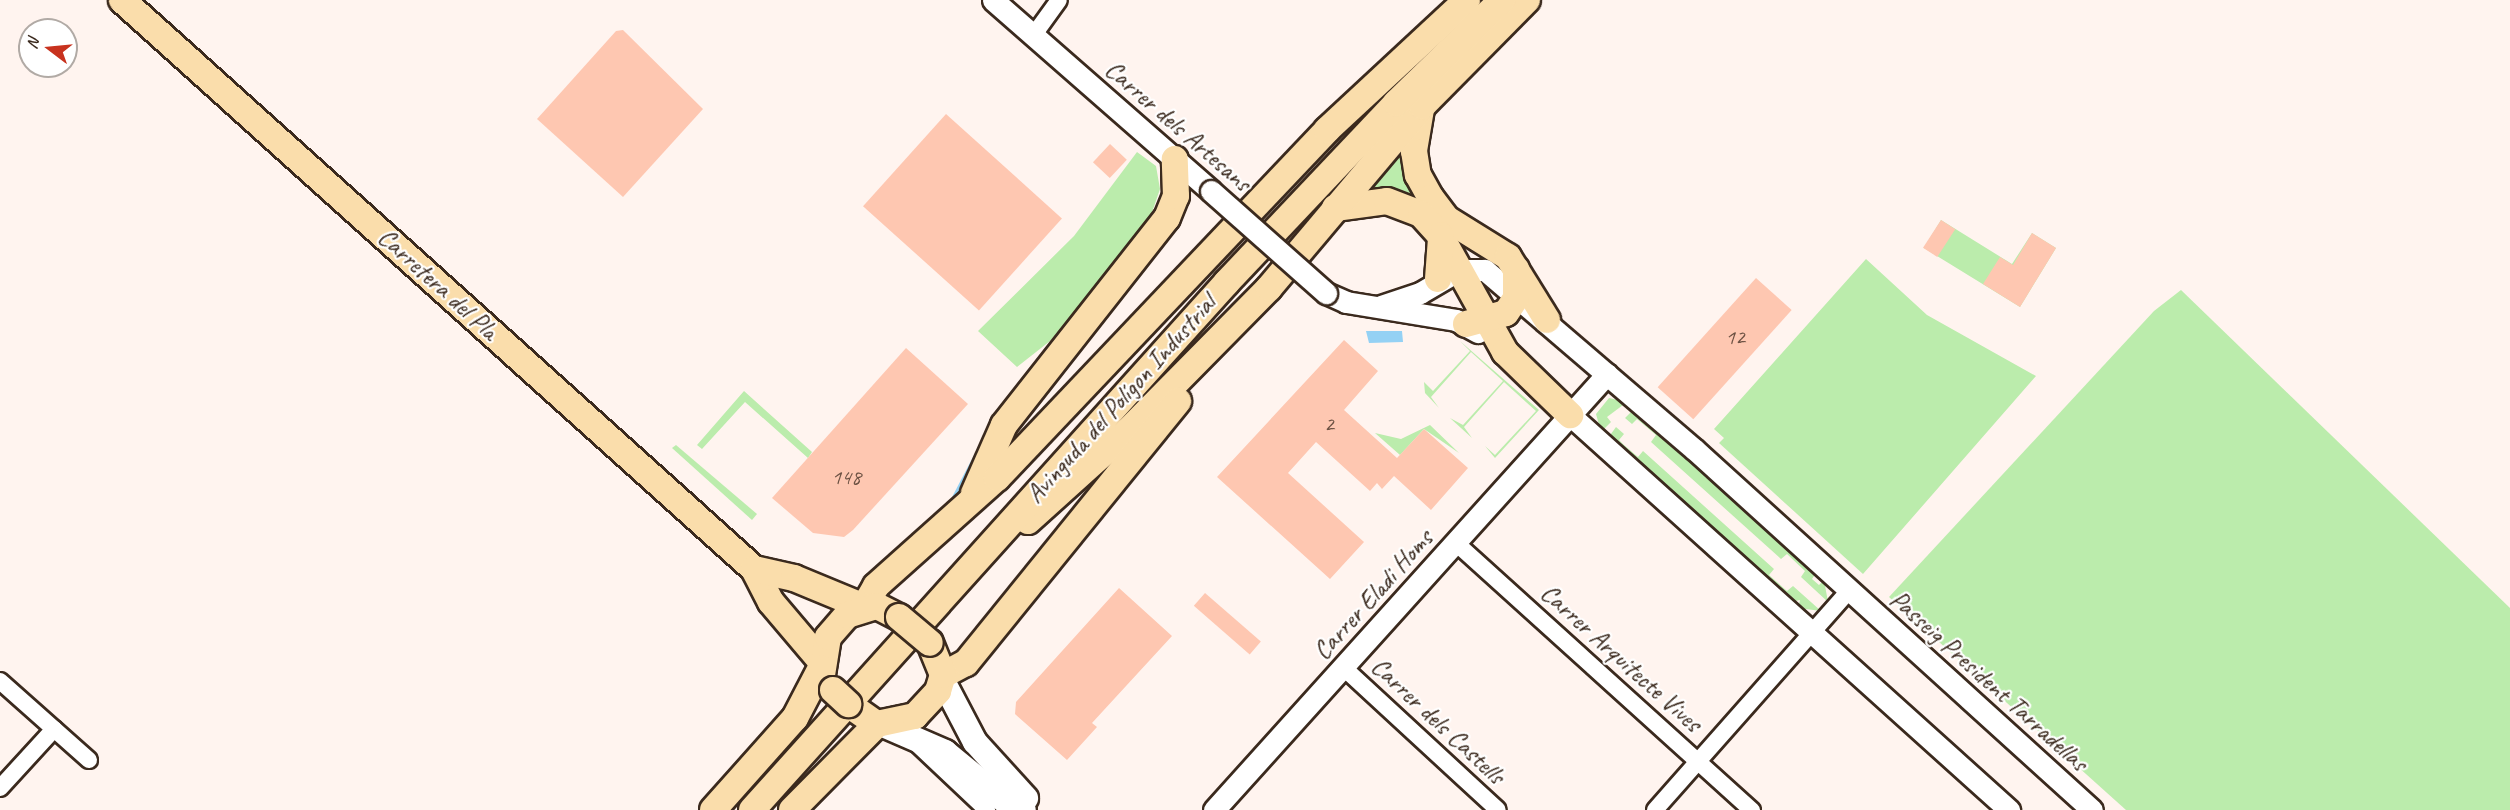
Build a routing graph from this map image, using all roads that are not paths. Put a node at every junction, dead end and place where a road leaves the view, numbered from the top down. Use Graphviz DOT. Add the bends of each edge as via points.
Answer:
graph roads {
  1 [pos="122,0"];
  2 [pos="993,0"];
  3 [pos="1059,0"];
  4 [pos="1467,0"];
  5 [pos="1502,0"];
  6 [pos="1527,0"];
  7 [pos="1033,36"];
  8 [pos="1422,106"];
  9 [pos="1175,159"];
  10 [pos="1335,208"];
  11 [pos="1516,269"];
  12 [pos="1448,275"];
  13 [pos="1516,298"];
  14 [pos="1381,306"];
  15 [pos="1547,320"];
  16 [pos="1479,322"];
  17 [pos="1207,351"];
  18 [pos="1607,374"];
  19 [pos="1570,415"];
  20 [pos="973,496"];
  21 [pos="995,538"];
  22 [pos="1456,543"];
  23 [pos="754,569"];
  24 [pos="1849,591"];
  25 [pos="864,607"];
  26 [pos="1813,633"];
  27 [pos="1344,668"];
  28 [pos="825,673"];
  29 [pos="942,677"];
  30 [pos="0,681"];
  31 [pos="874,722"];
  32 [pos="54,729"];
  33 [pos="910,738"];
  34 [pos="89,760"];
  35 [pos="1698,762"];
  36 [pos="0,788"];
  37 [pos="1025,805"];
  38 [pos="713,810"];
  39 [pos="752,810"];
  40 [pos="792,810"];
  41 [pos="987,810"];
  42 [pos="1214,810"];
  43 [pos="1498,810"];
  44 [pos="1655,810"];
  45 [pos="1752,810"];
  46 [pos="2009,810"];
  47 [pos="2092,810"];
  1 -- 23 [label="main road, Carretera del Pla"];
  2 -- 7 [label="street, Carrer dels Artesans"];
  3 -- 7 [label="street"];
  4 -- 20 [label="main road" via="1327,130 997,478"];
  5 -- 21 [label="main road, Avinguda del Polígon Industrial" via="1318,185"];
  6 -- 8 [label="main road"];
  7 -- 9 [label="street, Carrer dels Artesans"];
  8 -- 10 [label="main road"];
  8 -- 11 [label="main road" via="1414,151 1418,175 1431,198 1447,219 1508,257"];
  9 -- 14 [label="street, Carrer dels Artesans, bridge" via="1326,293"];
  9 -- 20 [label="main road" via="1176,196 1167,218 1004,425"];
  10 -- 12 [label="main road" via="1364,201 1408,206 1440,235"];
  10 -- 17 [label="main road"];
  11 -- 13 [label="main road"];
  11 -- 15 [label="main road"];
  12 -- 13 [label="street, Passeig President Tarradellas" via="1485,270"];
  12 -- 14 [label="street" via="1420,293"];
  12 -- 16 [label="main road"];
  13 -- 15 [label="street, Passeig President Tarradellas"];
  13 -- 16 [label="main road" via="1506,313"];
  14 -- 16 [label="street"];
  15 -- 18 [label="street, Passeig President Tarradellas"];
  16 -- 19 [label="main road" via="1504,352"];
  17 -- 21 [label="main road" via="1036,517"];
  17 -- 29 [label="main road" via="1206,366 966,663"];
  18 -- 19 [label="street, Carrer Eladi Homs"];
  18 -- 24 [label="street, Passeig President Tarradellas"];
  19 -- 22 [label="street, Carrer Eladi Homs"];
  19 -- 26 [label="street"];
  20 -- 25 [label="main road" via="926,546 876,586"];
  21 -- 39 [label="main road, Avinguda del Polígon Industrial"];
  22 -- 27 [label="street, Carrer Eladi Homs"];
  22 -- 35 [label="street, Carrer Arquitecte Vives"];
  23 -- 25 [label="main road" via="794,578"];
  23 -- 28 [label="main road" via="771,602"];
  24 -- 26 [label="street, Passeig President Tarradellas"];
  24 -- 47 [label="street, Passeig President Tarradellas"];
  25 -- 28 [label="main road" via="835,627"];
  25 -- 29 [label="main road, bridge" via="882,607 930,643"];
  26 -- 35 [label="street, Passeig President Tarradellas"];
  26 -- 46 [label="street"];
  27 -- 42 [label="street, Carrer Eladi Homs"];
  27 -- 43 [label="street, Carrer dels Castells"];
  28 -- 31 [label="main road, bridge"];
  28 -- 38 [label="main road" via="795,718"];
  29 -- 31 [label="main road" via="915,716"];
  29 -- 37 [label="main road" via="975,742"];
  30 -- 32 [label="street"];
  31 -- 33 [label="main road"];
  31 -- 40 [label="main road"];
  32 -- 34 [label="street"];
  32 -- 36 [label="street"];
  33 -- 37 [label="main road" via="945,752 1007,803"];
  33 -- 41 [label="street"];
  35 -- 44 [label="street, Passeig President Tarradellas"];
  35 -- 45 [label="street, Carrer Arquitecte Vives"];
}
